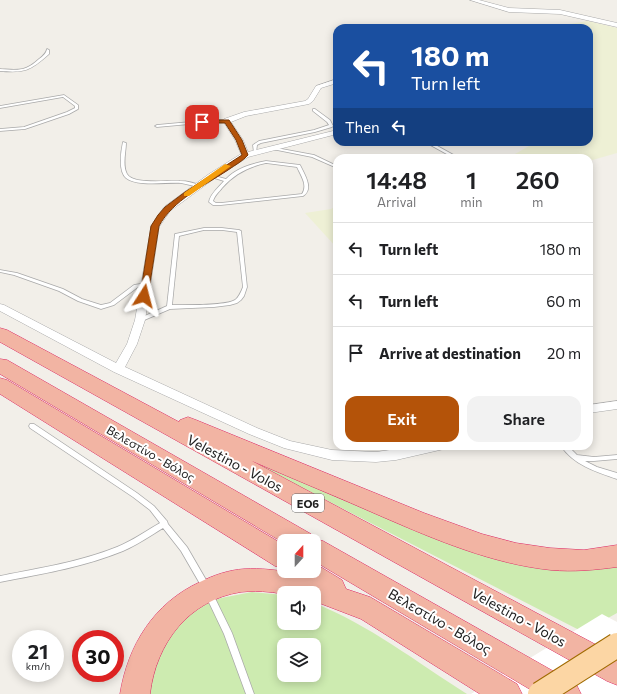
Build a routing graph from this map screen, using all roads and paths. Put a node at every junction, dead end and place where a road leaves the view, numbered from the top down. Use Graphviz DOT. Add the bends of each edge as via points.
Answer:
graph roads {
  1 [pos="473,0"];
  2 [pos="617,26"];
  3 [pos="48,50"];
  4 [pos="0,70"];
  5 [pos="333,82"];
  6 [pos="0,107"];
  7 [pos="314,110"];
  8 [pos="227,121"];
  9 [pos="157,126"];
  10 [pos="0,130"];
  11 [pos="333,133"];
  12 [pos="124,143"];
  13 [pos="434,146"];
  14 [pos="272,148"];
  15 [pos="255,152"];
  16 [pos="450,154"];
  17 [pos="245,155"];
  18 [pos="333,165"];
  19 [pos="212,176"];
  20 [pos="226,180"];
  21 [pos="199,186"];
  22 [pos="0,271"];
  23 [pos="146,284"];
  24 [pos="0,307"];
  25 [pos="169,307"];
  26 [pos="140,320"];
  27 [pos="0,334"];
  28 [pos="0,365"];
  29 [pos="118,369"];
  30 [pos="0,385"];
  31 [pos="91,385"];
  32 [pos="617,405"];
  33 [pos="593,408"];
  34 [pos="32,426"];
  35 [pos="420,450"];
  36 [pos="568,450"];
  37 [pos="573,456"];
  38 [pos="617,457"];
  39 [pos="617,476"];
  40 [pos="165,523"];
  41 [pos="290,534"];
  42 [pos="321,552"];
  43 [pos="277,554"];
  44 [pos="617,556"];
  45 [pos="317,578"];
  46 [pos="0,579"];
  47 [pos="206,591"];
  48 [pos="371,611"];
  49 [pos="617,645"];
  50 [pos="617,671"];
  51 [pos="135,694"];
  52 [pos="250,694"];
  53 [pos="507,694"];
  54 [pos="540,694"];
  55 [pos="566,694"];
  1 -- 2 [label="street" via="509,10 560,12"];
  3 -- 4 [label="lane" via="48,53 28,70"];
  5 -- 8 [label="street" via="318,87 307,103 244,114"];
  6 -- 10 [label="lane" via="64,96 77,106 68,113 24,128"];
  7 -- 15 [label="lane" via="322,114 331,126 260,142 255,145"];
  8 -- 9 [label="lane"];
  8 -- 17 [label="street"];
  11 -- 14 [label="street"];
  12 -- 21 [label="lane" via="124,169 129,179"];
  13 -- 16 [label="lane"];
  14 -- 15 [label="street"];
  14 -- 18 [label="lane" via="313,156"];
  15 -- 17 [label="street"];
  17 -- 19 [label="street"];
  19 -- 20 [label="lane"];
  19 -- 21 [label="street"];
  20 -- 20 [label="lane" via="210,200 213,203 303,196 308,190 298,166 279,162 254,164 241,169"];
  21 -- 23 [label="street" via="167,209 155,226"];
  22 -- 23 [label="lane" via="15,274 101,307 112,304 136,286"];
  23 -- 26 [label="street"];
  24 -- 29 [label="street"];
  25 -- 25 [label="lane" via="234,302 242,295 245,287 239,231 209,228 177,235"];
  25 -- 26 [label="lane"];
  26 -- 29 [label="street" via="132,344"];
  27 -- 31 [label="highway, Velestino - Volos / ΕΟ6"];
  28 -- 41 [label="highway, Βελεστίνο - Βόλος"];
  29 -- 35 [label="street" via="288,446 332,455 376,457"];
  30 -- 43 [label="highway"];
  31 -- 44 [label="highway" via="470,541 517,554 555,560"];
  31 -- 50 [label="highway, Velestino - Volos / ΕΟ6"];
  32 -- 33 [label="street"];
  34 -- 40 [label="lane" via="135,495 152,508"];
  36 -- 37 [label="lane"];
  37 -- 38 [label="lane" via="594,459"];
  37 -- 39 [label="lane" via="586,465"];
  40 -- 46 [label="lane" via="139,540 119,549"];
  40 -- 47 [label="lane" via="184,549"];
  42 -- 55 [label="highway, Βελεστίνο - Βόλος"];
  45 -- 48 [label="highway"];
  47 -- 48 [label="highway" via="239,580 274,580 324,593"];
  47 -- 51 [label="highway" via="175,612 158,631 140,667"];
  47 -- 52 [label="lane" via="228,633"];
  48 -- 53 [label="highway"];
  49 -- 54 [label="main road, bridge"];
}
